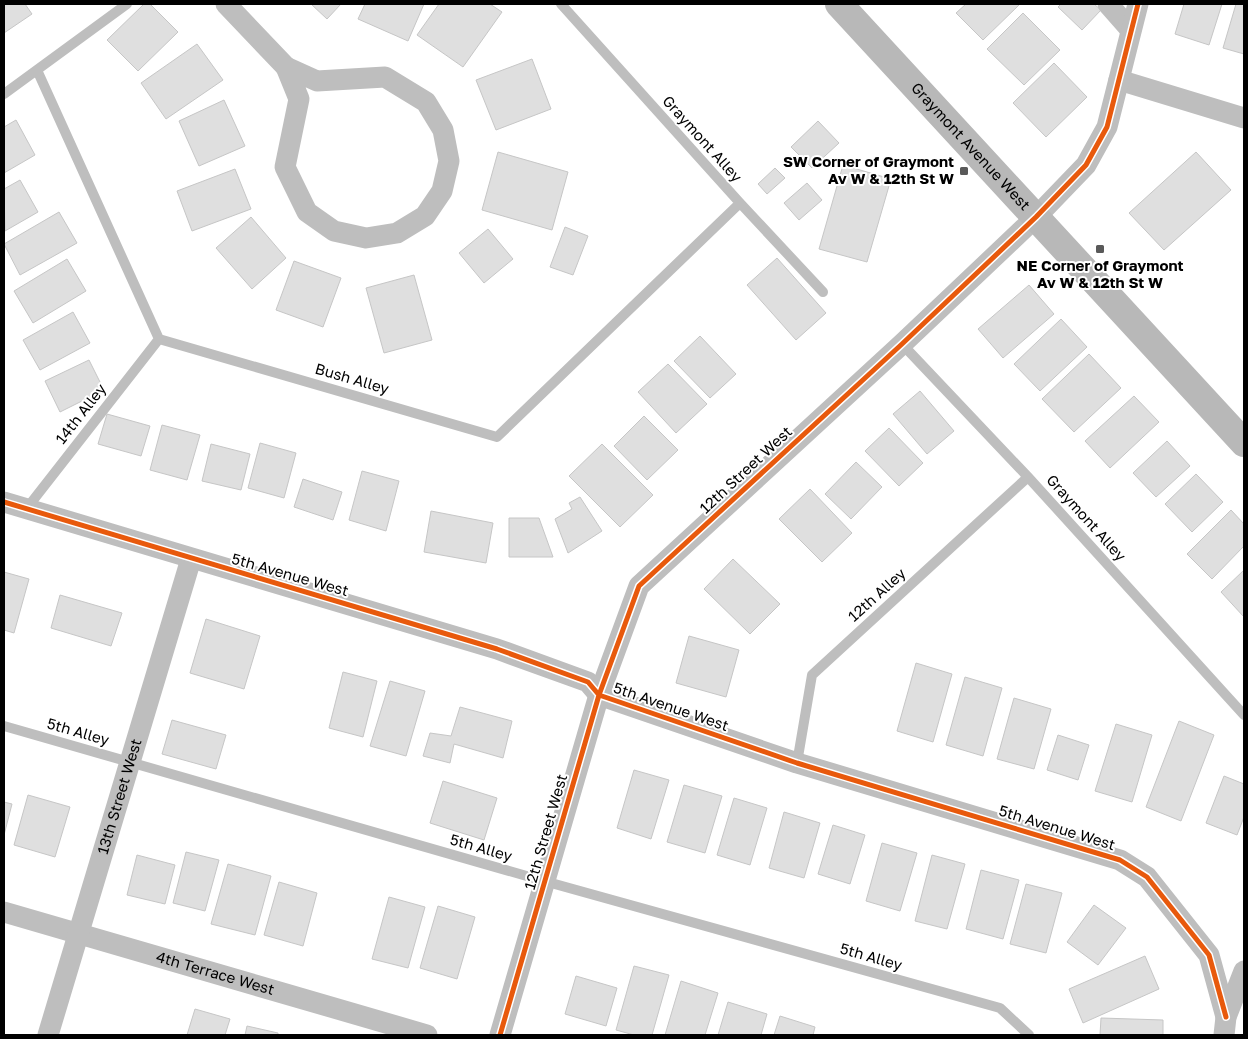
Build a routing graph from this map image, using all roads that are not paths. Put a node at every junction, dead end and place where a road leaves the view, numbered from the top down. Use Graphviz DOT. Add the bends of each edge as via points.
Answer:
graph roads {
  1 [pos="127,4"];
  2 [pos="226,4"];
  3 [pos="560,4"];
  4 [pos="839,4"];
  5 [pos="1108,4"];
  6 [pos="1138,4"];
  7 [pos="1130,29"];
  8 [pos="286,67"];
  9 [pos="36,70"];
  10 [pos="1119,80"];
  11 [pos="4,94"];
  12 [pos="1244,118"];
  13 [pos="740,204"];
  14 [pos="1036,217"];
  15 [pos="823,292"];
  16 [pos="159,339"];
  17 [pos="902,344"];
  18 [pos="1244,443"];
  19 [pos="1028,476"];
  20 [pos="4,502"];
  21 [pos="27,508"];
  22 [pos="191,560"];
  23 [pos="599,695"];
  24 [pos="1244,716"];
  25 [pos="4,726"];
  26 [pos="130,762"];
  27 [pos="797,762"];
  28 [pos="544,882"];
  29 [pos="4,912"];
  30 [pos="78,934"];
  31 [pos="1244,972"];
  32 [pos="1225,1026"];
  33 [pos="48,1035"];
  34 [pos="426,1035"];
  35 [pos="500,1035"];
  36 [pos="1029,1035"];
  1 -- 9 [label="lane"];
  2 -- 8 [label="street"];
  3 -- 13 [label="lane, Graymont Alley"];
  4 -- 14 [label="main road, Graymont Avenue West"];
  5 -- 7 [label="street"];
  6 -- 7 [label="street, 12th Street West"];
  7 -- 10 [label="street, 12th Street West"];
  8 -- 8 [label="street" via="317,81 385,77 426,102 443,130 449,161 442,191 425,216 397,233 366,238 334,231 307,212 285,167 299,99"];
  9 -- 11 [label="lane"];
  9 -- 16 [label="lane"];
  10 -- 12 [label="street"];
  10 -- 14 [label="street, 12th Street West" via="1107,127 1086,165"];
  13 -- 15 [label="lane, Graymont Alley"];
  13 -- 16 [label="lane, Bush Alley" via="497,436"];
  14 -- 17 [label="street, 12th Street West"];
  14 -- 18 [label="main road, Graymont Avenue West"];
  16 -- 21 [label="lane, 14th Alley"];
  17 -- 19 [label="lane, Graymont Alley"];
  17 -- 23 [label="street, 12th Street West" via="639,586"];
  19 -- 24 [label="lane, Graymont Alley"];
  19 -- 27 [label="lane, 12th Alley" via="812,675"];
  20 -- 21 [label="street, 5th Avenue West"];
  21 -- 22 [label="street, 5th Avenue West"];
  22 -- 23 [label="street, 5th Avenue West" via="497,649 588,682"];
  22 -- 26 [label="street, 13th Street West"];
  23 -- 27 [label="street, 5th Avenue West"];
  23 -- 28 [label="street, 12th Street West"];
  25 -- 26 [label="lane, 5th Alley"];
  26 -- 28 [label="lane, 5th Alley"];
  26 -- 30 [label="street, 13th Street West"];
  27 -- 32 [label="street, 5th Avenue West" via="1120,860 1147,877 1209,955"];
  28 -- 35 [label="street, 12th Street West"];
  28 -- 36 [label="lane, 5th Alley" via="1000,1008"];
  29 -- 30 [label="street, 4th Terrace West"];
  30 -- 33 [label="street, 13th Street West"];
  30 -- 34 [label="street, 4th Terrace West"];
  31 -- 32 [label="street"];
}
